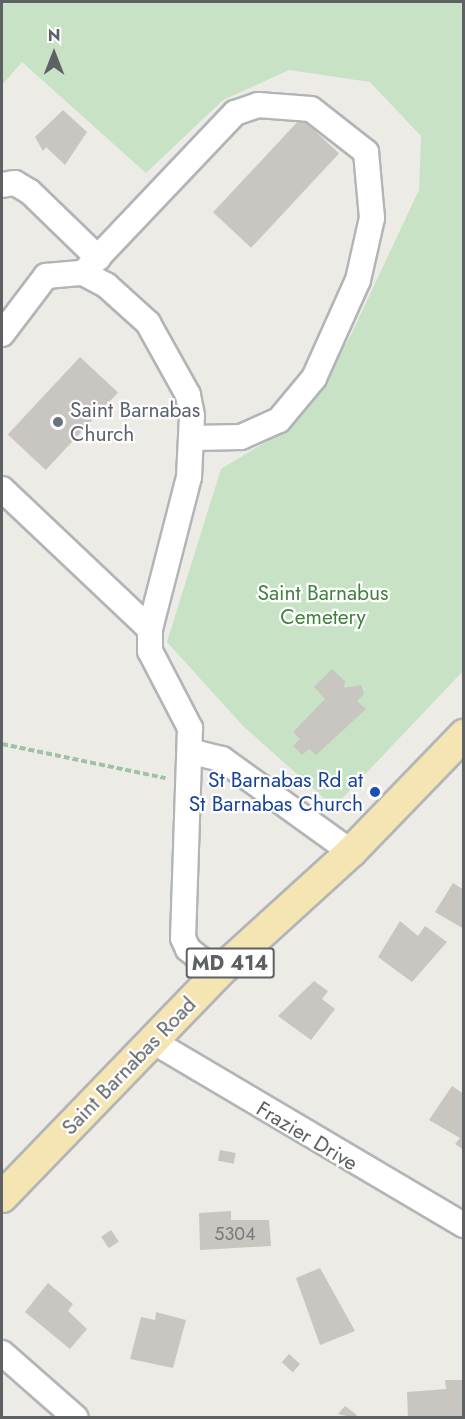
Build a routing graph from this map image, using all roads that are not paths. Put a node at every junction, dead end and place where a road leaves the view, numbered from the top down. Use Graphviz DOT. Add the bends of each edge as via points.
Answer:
graph roads {
  1 [pos="2,185"];
  2 [pos="91,265"];
  3 [pos="2,334"];
  4 [pos="193,438"];
  5 [pos="2,489"];
  6 [pos="150,629"];
  7 [pos="464,735"];
  8 [pos="193,752"];
  9 [pos="351,852"];
  10 [pos="218,974"];
  11 [pos="154,1042"];
  12 [pos="2,1197"];
  13 [pos="464,1225"];
  14 [pos="2,1353"];
  15 [pos="76,1418"];
  1 -- 2 [label="street" via="15,183 30,192"];
  2 -- 3 [label="street" via="45,276"];
  2 -- 4 [label="street" via="106,285 148,323 188,395"];
  2 -- 4 [label="street" via="235,114 258,105 311,109 366,152 372,199 368,241 339,328 314,378 264,430"];
  4 -- 6 [label="street" via="189,477"];
  5 -- 6 [label="street"];
  6 -- 8 [label="street" via="150,651 180,700"];
  7 -- 9 [label="main road, Saint Barnabas Road / MD 414"];
  8 -- 9 [label="street" via="222,759"];
  8 -- 10 [label="street" via="183,938 188,949"];
  9 -- 10 [label="main road, Saint Barnabas Road / MD 414"];
  10 -- 11 [label="main road, Saint Barnabas Road / MD 414"];
  11 -- 12 [label="main road, Saint Barnabas Road / MD 414"];
  11 -- 13 [label="street, Frazier Drive"];
  14 -- 15 [label="street"];
}
